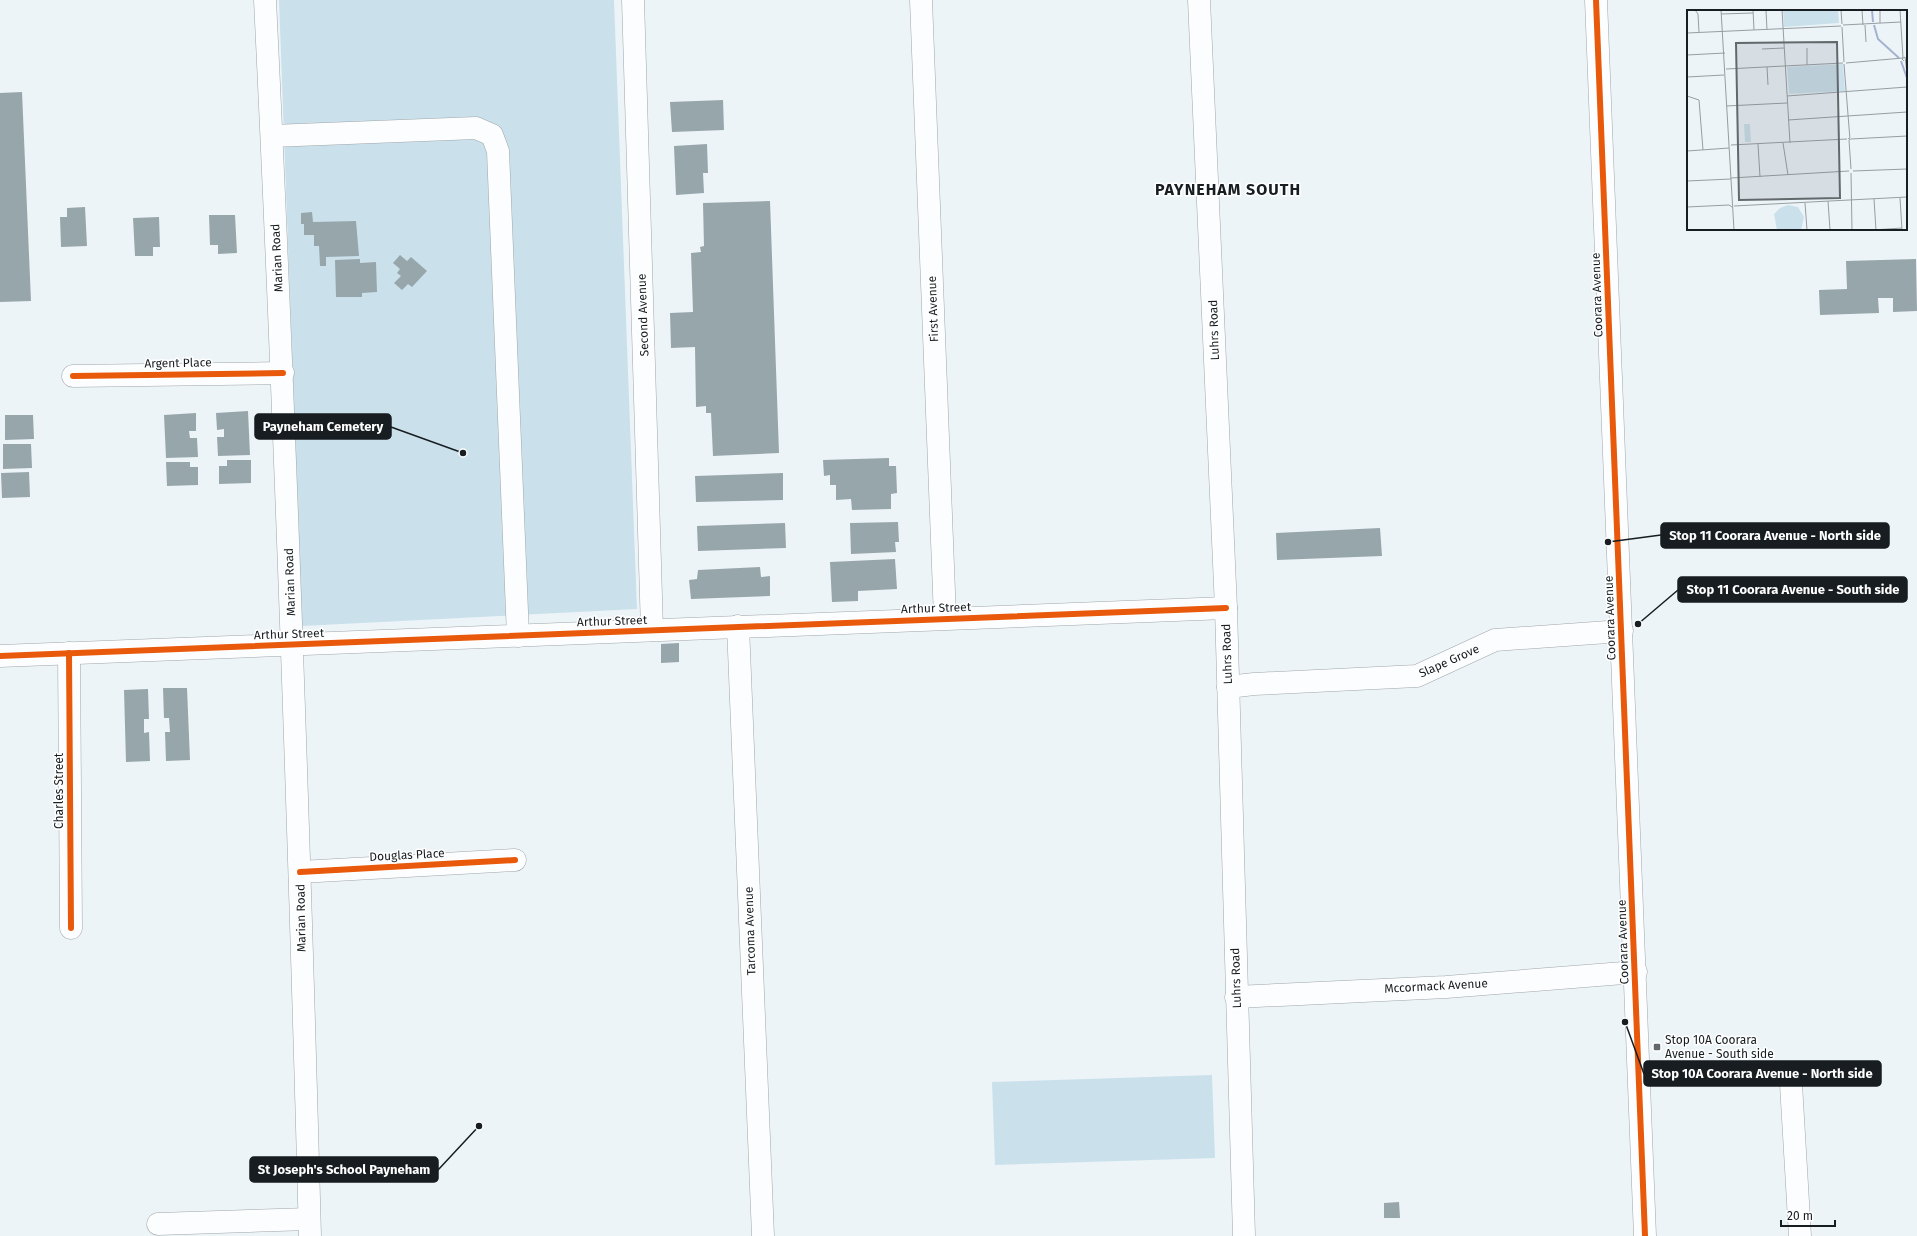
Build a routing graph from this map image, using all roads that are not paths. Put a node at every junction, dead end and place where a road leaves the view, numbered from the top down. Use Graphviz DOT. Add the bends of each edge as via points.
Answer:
graph roads {
  1 [pos="265,0"];
  2 [pos="633,0"];
  3 [pos="922,0"];
  4 [pos="1199,0"];
  5 [pos="1596,0"];
  6 [pos="272,136"];
  7 [pos="283,373"];
  8 [pos="73,376"];
  9 [pos="1226,608"];
  10 [pos="945,618"];
  11 [pos="738,626"];
  12 [pos="652,630"];
  13 [pos="1622,630"];
  14 [pos="518,636"];
  15 [pos="292,645"];
  16 [pos="69,653"];
  17 [pos="0,656"];
  18 [pos="1228,687"];
  19 [pos="515,860"];
  20 [pos="300,872"];
  21 [pos="71,928"];
  22 [pos="1636,972"];
  23 [pos="1236,996"];
  24 [pos="1791,1084"];
  25 [pos="158,1224"];
  26 [pos="309,1227"];
  27 [pos="764,1236"];
  28 [pos="1244,1236"];
  29 [pos="1646,1236"];
  30 [pos="1800,1236"];
  1 -- 6 [label="street, Marian Road"];
  2 -- 12 [label="street, Second Avenue"];
  3 -- 10 [label="street, First Avenue"];
  4 -- 9 [label="street, Luhrs Road"];
  5 -- 13 [label="street, Coorara Avenue"];
  6 -- 7 [label="street, Marian Road"];
  6 -- 14 [label="street" via="476,128 492,135 498,152"];
  7 -- 8 [label="street, Argent Place"];
  7 -- 15 [label="street, Marian Road"];
  9 -- 10 [label="street, Arthur Street"];
  9 -- 18 [label="street, Luhrs Road"];
  10 -- 11 [label="street, Arthur Street"];
  11 -- 12 [label="street, Arthur Street"];
  11 -- 27 [label="street, Tarcoma Avenue"];
  12 -- 14 [label="street, Arthur Street"];
  13 -- 18 [label="street, Slape Grove" via="1495,640 1417,676"];
  13 -- 22 [label="street, Coorara Avenue"];
  14 -- 15 [label="street, Arthur Street"];
  15 -- 16 [label="street, Arthur Street"];
  15 -- 20 [label="street, Marian Road"];
  16 -- 17 [label="street, Arthur Street"];
  16 -- 21 [label="street, Charles Street"];
  18 -- 23 [label="street, Luhrs Road"];
  19 -- 20 [label="street, Douglas Place"];
  20 -- 26 [label="street, Marian Road"];
  22 -- 23 [label="street, Mccormack Avenue" via="1446,987"];
  22 -- 29 [label="street, Coorara Avenue"];
  23 -- 28 [label="street, Luhrs Road"];
  24 -- 30 [label="street"];
  25 -- 26 [label="street"];
}
